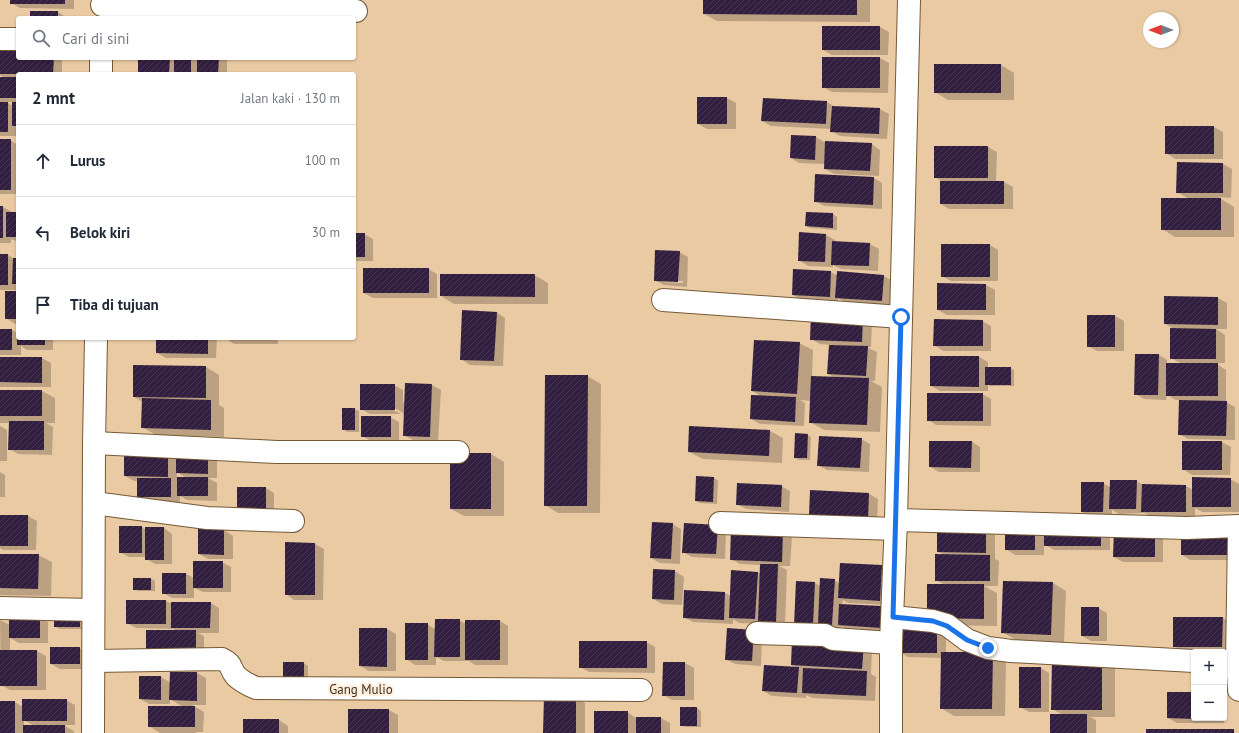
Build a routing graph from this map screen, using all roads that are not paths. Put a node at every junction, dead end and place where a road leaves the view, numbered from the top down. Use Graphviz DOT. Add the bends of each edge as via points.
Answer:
graph roads {
  1 [pos="909,0"];
  2 [pos="102,8"];
  3 [pos="356,11"];
  4 [pos="16,39"];
  5 [pos="0,40"];
  6 [pos="101,60"];
  7 [pos="101,72"];
  8 [pos="663,300"];
  9 [pos="901,317"];
  10 [pos="96,340"];
  11 [pos="94,443"];
  12 [pos="458,452"];
  13 [pos="94,503"];
  14 [pos="293,521"];
  15 [pos="720,523"];
  16 [pos="896,525"];
  17 [pos="1239,526"];
  18 [pos="1239,534"];
  19 [pos="0,608"];
  20 [pos="94,610"];
  21 [pos="893,617"];
  22 [pos="757,633"];
  23 [pos="891,643"];
  24 [pos="94,661"];
  25 [pos="1191,661"];
  26 [pos="1231,662"];
  27 [pos="641,690"];
  28 [pos="1239,690"];
  29 [pos="92,733"];
  30 [pos="891,733"];
  1 -- 9 [label="street"];
  2 -- 3 [label="street"];
  4 -- 5 [label="street"];
  6 -- 7 [label="street"];
  8 -- 9 [label="street"];
  9 -- 16 [label="street"];
  10 -- 11 [label="street"];
  11 -- 12 [label="street" via="277,452"];
  11 -- 13 [label="street"];
  13 -- 14 [label="street" via="207,518"];
  13 -- 20 [label="street"];
  15 -- 16 [label="street"];
  16 -- 17 [label="street" via="1187,528"];
  16 -- 21 [label="street"];
  18 -- 26 [label="street"];
  19 -- 20 [label="street"];
  20 -- 24 [label="street"];
  21 -- 23 [label="street"];
  21 -- 25 [label="street" via="933,621 947,626 967,640 988,648"];
  22 -- 23 [label="street" via="820,635 833,639"];
  23 -- 30 [label="street"];
  24 -- 27 [label="street, Gang Mulio" via="222,659 230,663 235,675 242,682 256,688"];
  24 -- 29 [label="street"];
  26 -- 28 [label="street"];
}
